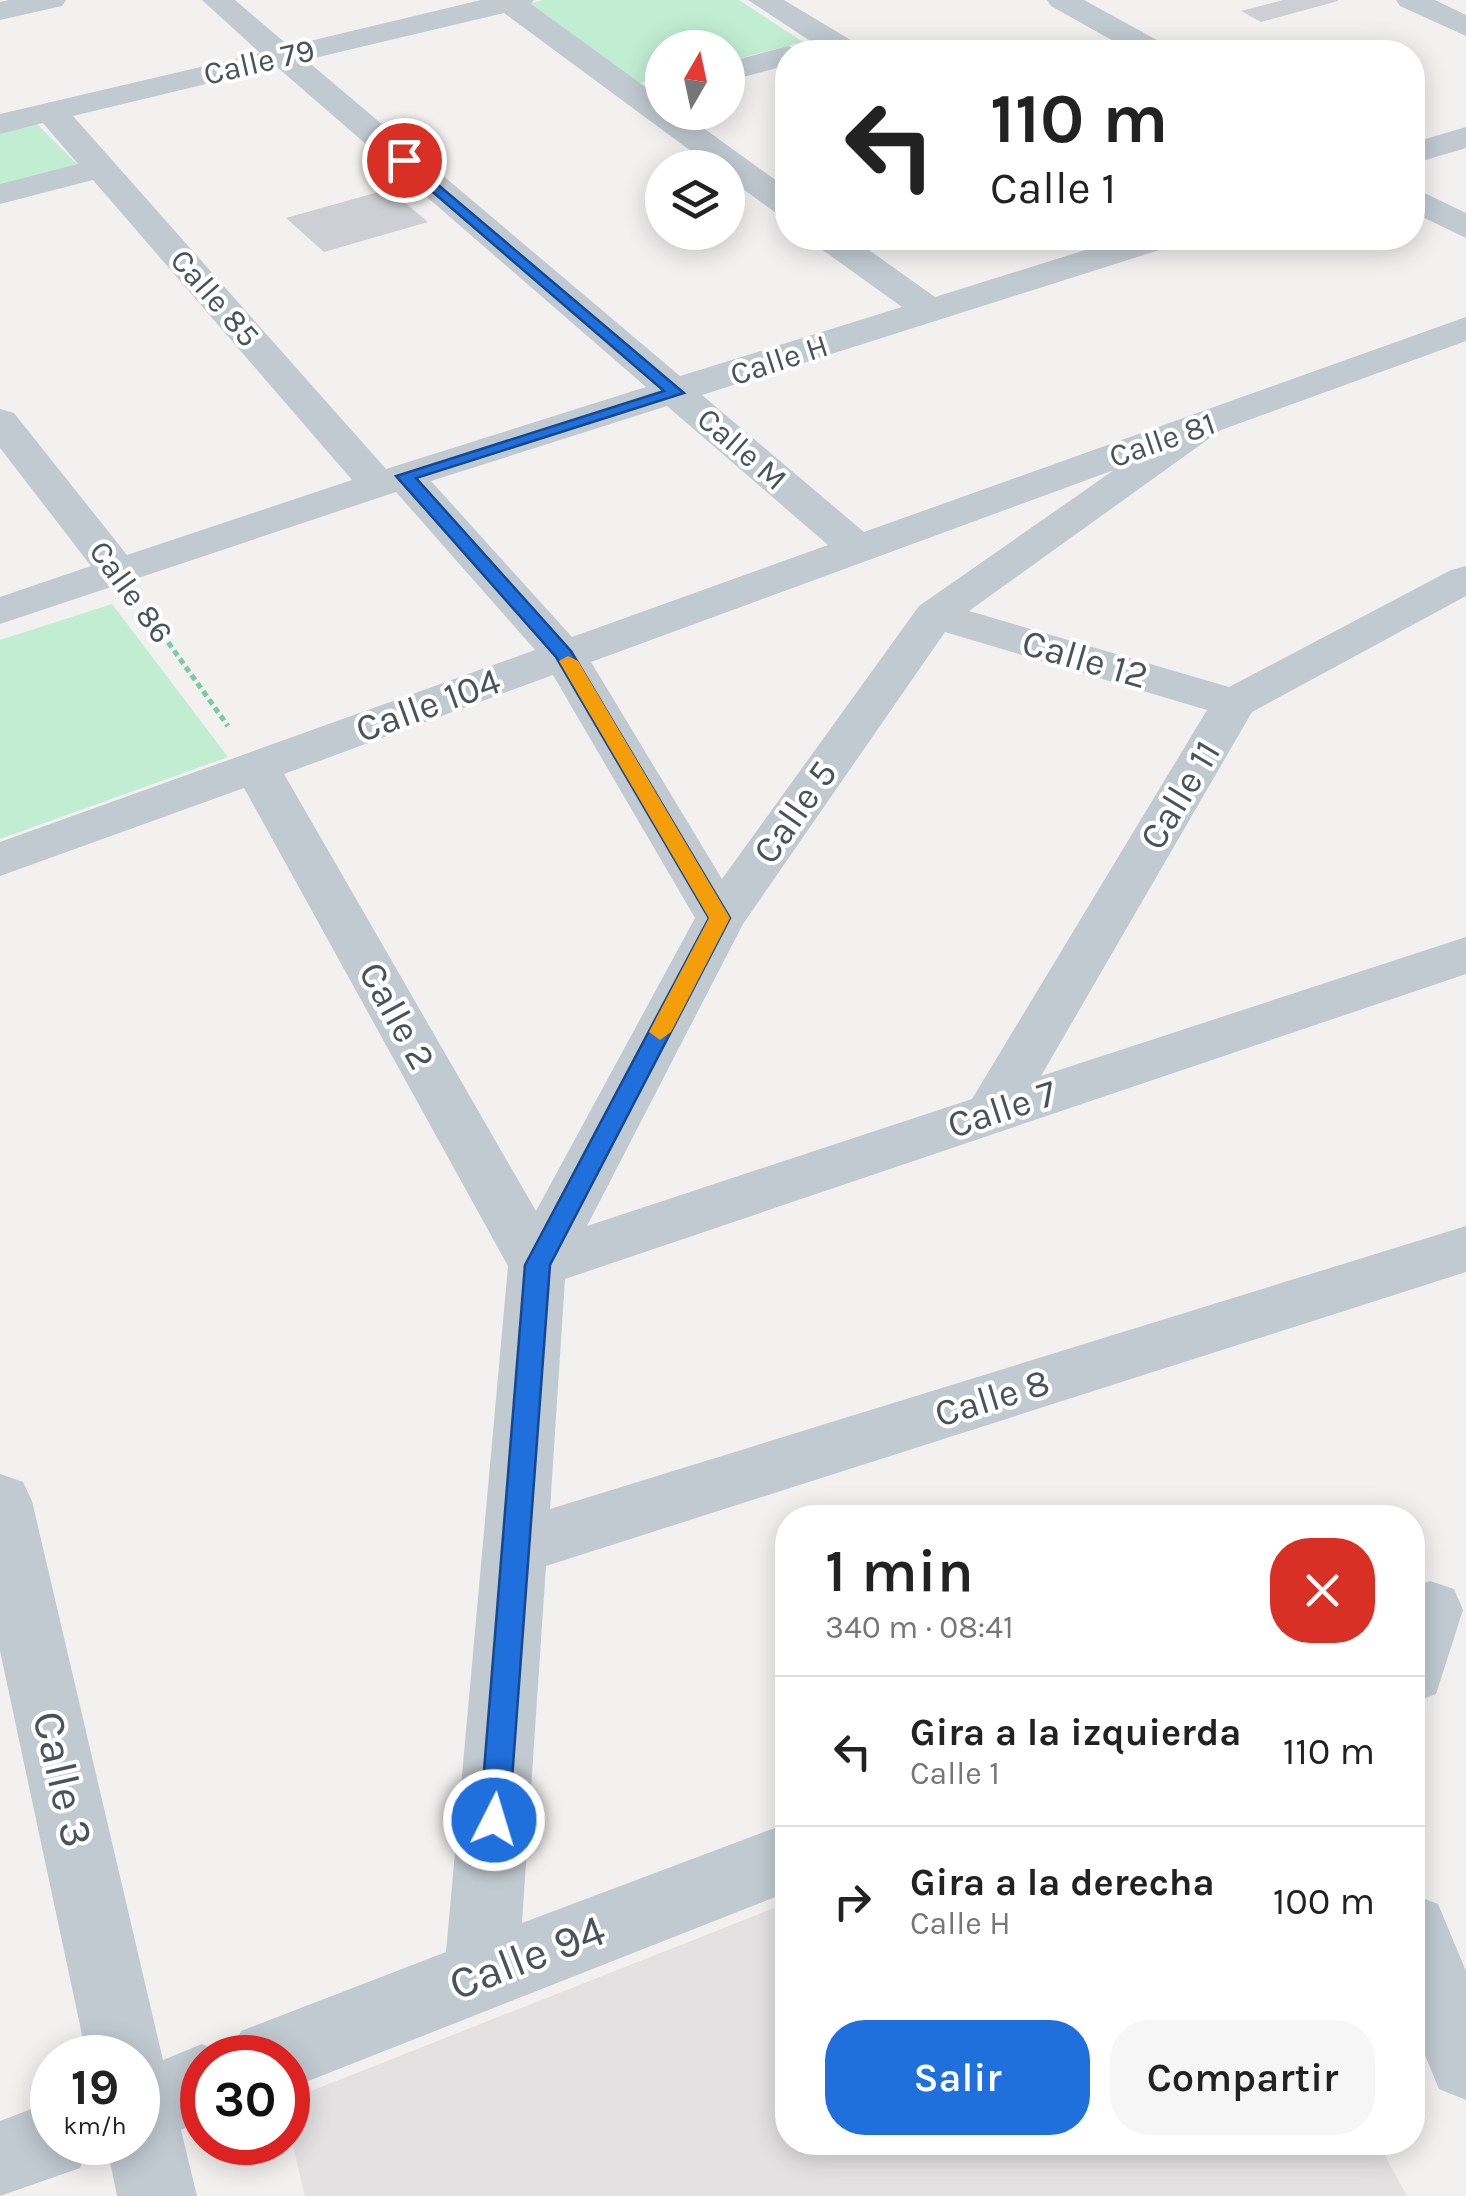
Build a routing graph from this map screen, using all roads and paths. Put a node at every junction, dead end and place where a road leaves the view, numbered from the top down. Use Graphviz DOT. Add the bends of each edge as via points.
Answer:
graph roads {
  1 [pos="51,0"];
  2 [pos="217,0"];
  3 [pos="763,0"];
  4 [pos="1062,0"];
  5 [pos="1410,0"];
  6 [pos="514,1"];
  7 [pos="0,11"];
  8 [pos="1466,27"];
  9 [pos="827,40"];
  10 [pos="1134,40"];
  11 [pos="283,56"];
  12 [pos="775,59"];
  13 [pos="745,67"];
  14 [pos="645,90"];
  15 [pos="51,112"];
  16 [pos="0,124"];
  17 [pos="695,130"];
  18 [pos="1466,137"];
  19 [pos="1425,150"];
  20 [pos="101,168"];
  21 [pos="0,194"];
  22 [pos="775,195"];
  23 [pos="1425,204"];
  24 [pos="1466,227"];
  25 [pos="847,250"];
  26 [pos="1116,250"];
  27 [pos="932,312"];
  28 [pos="1466,328"];
  29 [pos="676,393"];
  30 [pos="0,421"];
  31 [pos="1206,424"];
  32 [pos="391,480"];
  33 [pos="856,547"];
  34 [pos="118,572"];
  35 [pos="1466,579"];
  36 [pos="0,611"];
  37 [pos="935,614"];
  38 [pos="564,655"];
  39 [pos="1234,703"];
  40 [pos="257,768"];
  41 [pos="0,860"];
  42 [pos="720,918"];
  43 [pos="1466,955"];
  44 [pos="992,1112"];
  45 [pos="1466,1249"];
  46 [pos="538,1265"];
  47 [pos="0,1501"];
  48 [pos="517,1547"];
  49 [pos="9,1585"];
  50 [pos="775,1862"];
  51 [pos="1425,1962"];
  52 [pos="481,1975"];
  53 [pos="119,2035"];
  54 [pos="310,2042"];
  55 [pos="1466,2062"];
  56 [pos="30,2148"];
  57 [pos="0,2160"];
  58 [pos="150,2165"];
  59 [pos="157,2196"];
  1 -- 7 [label="street"];
  2 -- 11 [label="street, Calle M"];
  3 -- 9 [label="street"];
  4 -- 10 [label="street"];
  5 -- 8 [label="street"];
  6 -- 11 [label="street, Calle 79"];
  6 -- 14 [label="street"];
  11 -- 15 [label="street, Calle 79"];
  11 -- 29 [label="street, Calle M"];
  12 -- 13 [label="street"];
  15 -- 16 [label="street, Calle 79"];
  15 -- 20 [label="street, Calle 85"];
  17 -- 22 [label="street"];
  18 -- 19 [label="street"];
  20 -- 21 [label="street"];
  20 -- 32 [label="street, Calle 85"];
  23 -- 24 [label="street"];
  25 -- 27 [label="street"];
  26 -- 27 [label="street, Calle H"];
  27 -- 29 [label="street, Calle H"];
  28 -- 31 [label="street, Calle 81"];
  29 -- 32 [label="street, Calle H"];
  29 -- 33 [label="street, Calle M"];
  30 -- 34 [label="street, Calle 86"];
  31 -- 33 [label="street, Calle 81"];
  31 -- 37 [label="street, Calle 5"];
  32 -- 34 [label="street, Calle H"];
  32 -- 38 [label="street, Calle 85"];
  33 -- 38 [label="street, Calle 104"];
  34 -- 36 [label="street, Calle H"];
  34 -- 40 [label="path, Calle 86"];
  35 -- 39 [label="street, Calle 11"];
  37 -- 39 [label="street, Calle 12"];
  37 -- 42 [label="street, Calle 5"];
  38 -- 40 [label="street, Calle 104"];
  38 -- 42 [label="street, Calle 85"];
  39 -- 44 [label="street, Calle 11"];
  40 -- 41 [label="street, Calle 104"];
  40 -- 46 [label="street, Calle 2"];
  42 -- 46 [label="street, Calle 5"];
  43 -- 44 [label="street, Calle 7"];
  44 -- 46 [label="street, Calle 7"];
  45 -- 48 [label="street, Calle 8"];
  46 -- 48 [label="street, Calle 5"];
  47 -- 49 [label="street, Calle 3"];
  48 -- 52 [label="street, Calle 5"];
  49 -- 53 [label="street, Calle 3"];
  50 -- 52 [label="street, Calle 94"];
  51 -- 55 [label="street"];
  52 -- 54 [label="street, Calle 94"];
  56 -- 57 [label="street"];
  58 -- 59 [label="street"];
}
